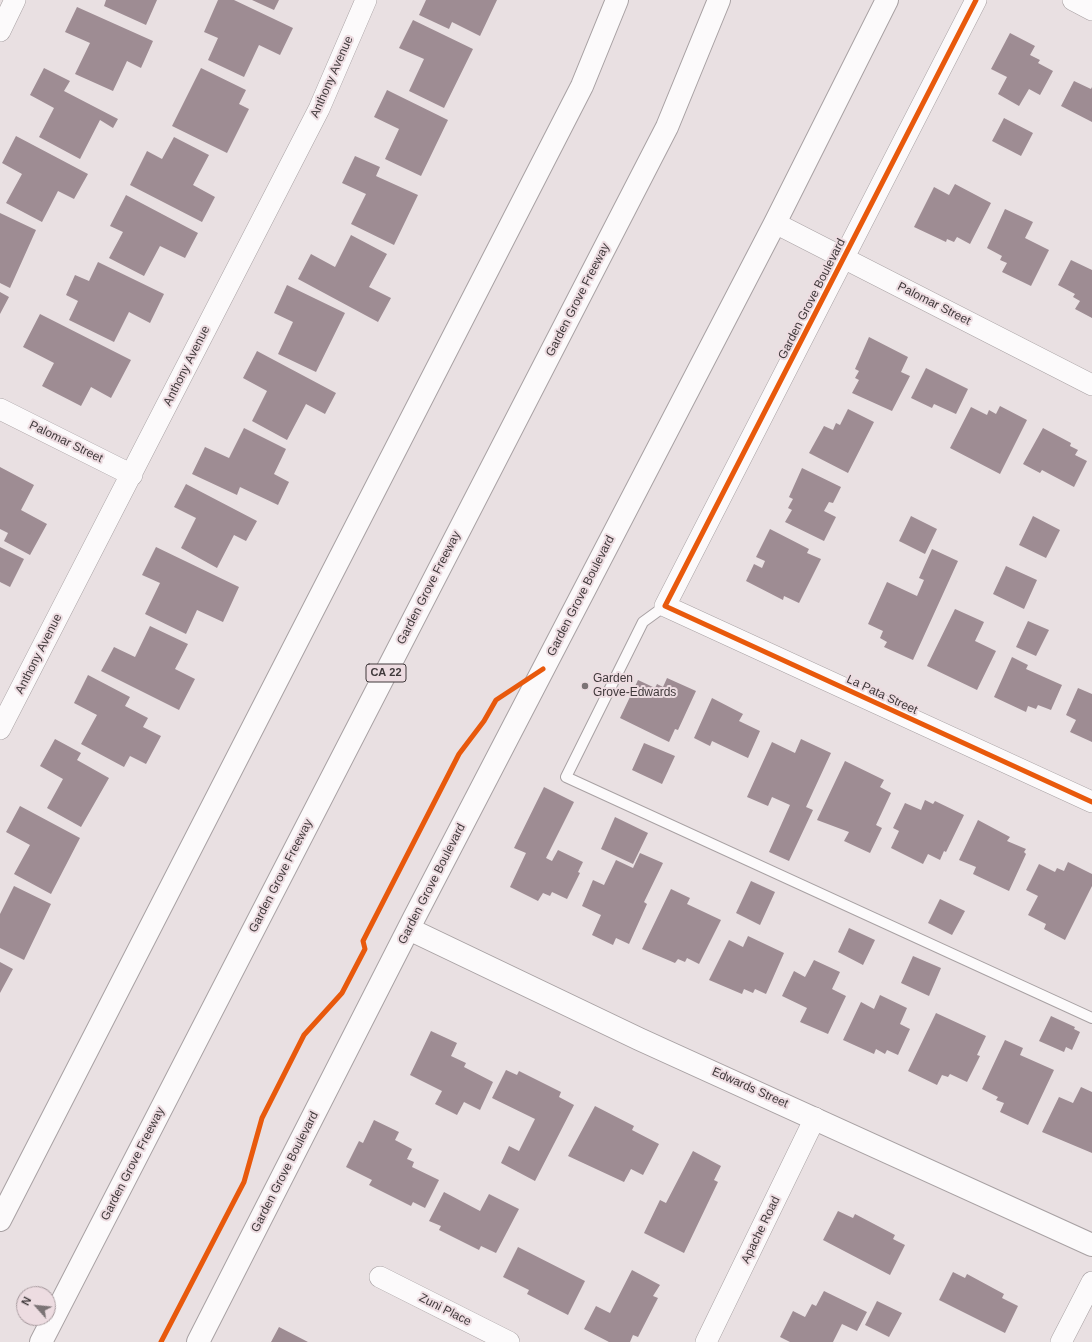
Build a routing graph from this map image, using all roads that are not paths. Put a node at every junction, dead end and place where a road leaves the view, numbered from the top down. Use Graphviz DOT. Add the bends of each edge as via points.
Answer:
graph roads {
  1 [pos="15,0"];
  2 [pos="366,0"];
  3 [pos="618,0"];
  4 [pos="719,0"];
  5 [pos="887,0"];
  6 [pos="976,0"];
  7 [pos="1073,0"];
  8 [pos="1092,10"];
  9 [pos="0,31"];
  10 [pos="775,223"];
  11 [pos="844,258"];
  12 [pos="1092,385"];
  13 [pos="0,409"];
  14 [pos="132,475"];
  15 [pos="665,606"];
  16 [pos="0,729"];
  17 [pos="1092,802"];
  18 [pos="408,929"];
  19 [pos="1092,1018"];
  20 [pos="815,1118"];
  21 [pos="0,1220"];
  22 [pos="1092,1245"];
  23 [pos="380,1277"];
  24 [pos="1092,1282"];
  25 [pos="41,1342"];
  26 [pos="198,1342"];
  27 [pos="509,1342"];
  28 [pos="706,1342"];
  29 [pos="1061,1342"];
  1 -- 9 [label="street"];
  2 -- 14 [label="street, Anthony Avenue" via="319,109"];
  3 -- 21 [label="main road" via="582,86"];
  4 -- 25 [label="main road, Garden Grove Freeway / CA 22" via="667,126"];
  5 -- 10 [label="main road, Garden Grove Boulevard"];
  6 -- 11 [label="street, Garden Grove Boulevard"];
  7 -- 8 [label="street"];
  10 -- 11 [label="street, Palomar Street"];
  10 -- 18 [label="main road, Garden Grove Boulevard"];
  11 -- 12 [label="street, Palomar Street"];
  11 -- 15 [label="street, Garden Grove Boulevard"];
  13 -- 14 [label="street, Palomar Street"];
  14 -- 16 [label="street, Anthony Avenue"];
  15 -- 17 [label="street, La Pata Street"];
  15 -- 19 [label="lane" via="643,622 566,777"];
  18 -- 20 [label="main road, Edwards Street"];
  18 -- 26 [label="main road, Garden Grove Boulevard"];
  20 -- 22 [label="main road, Edwards Street"];
  20 -- 28 [label="street, Apache Road"];
  23 -- 27 [label="street, Zuni Place"];
  24 -- 29 [label="street"];
}
